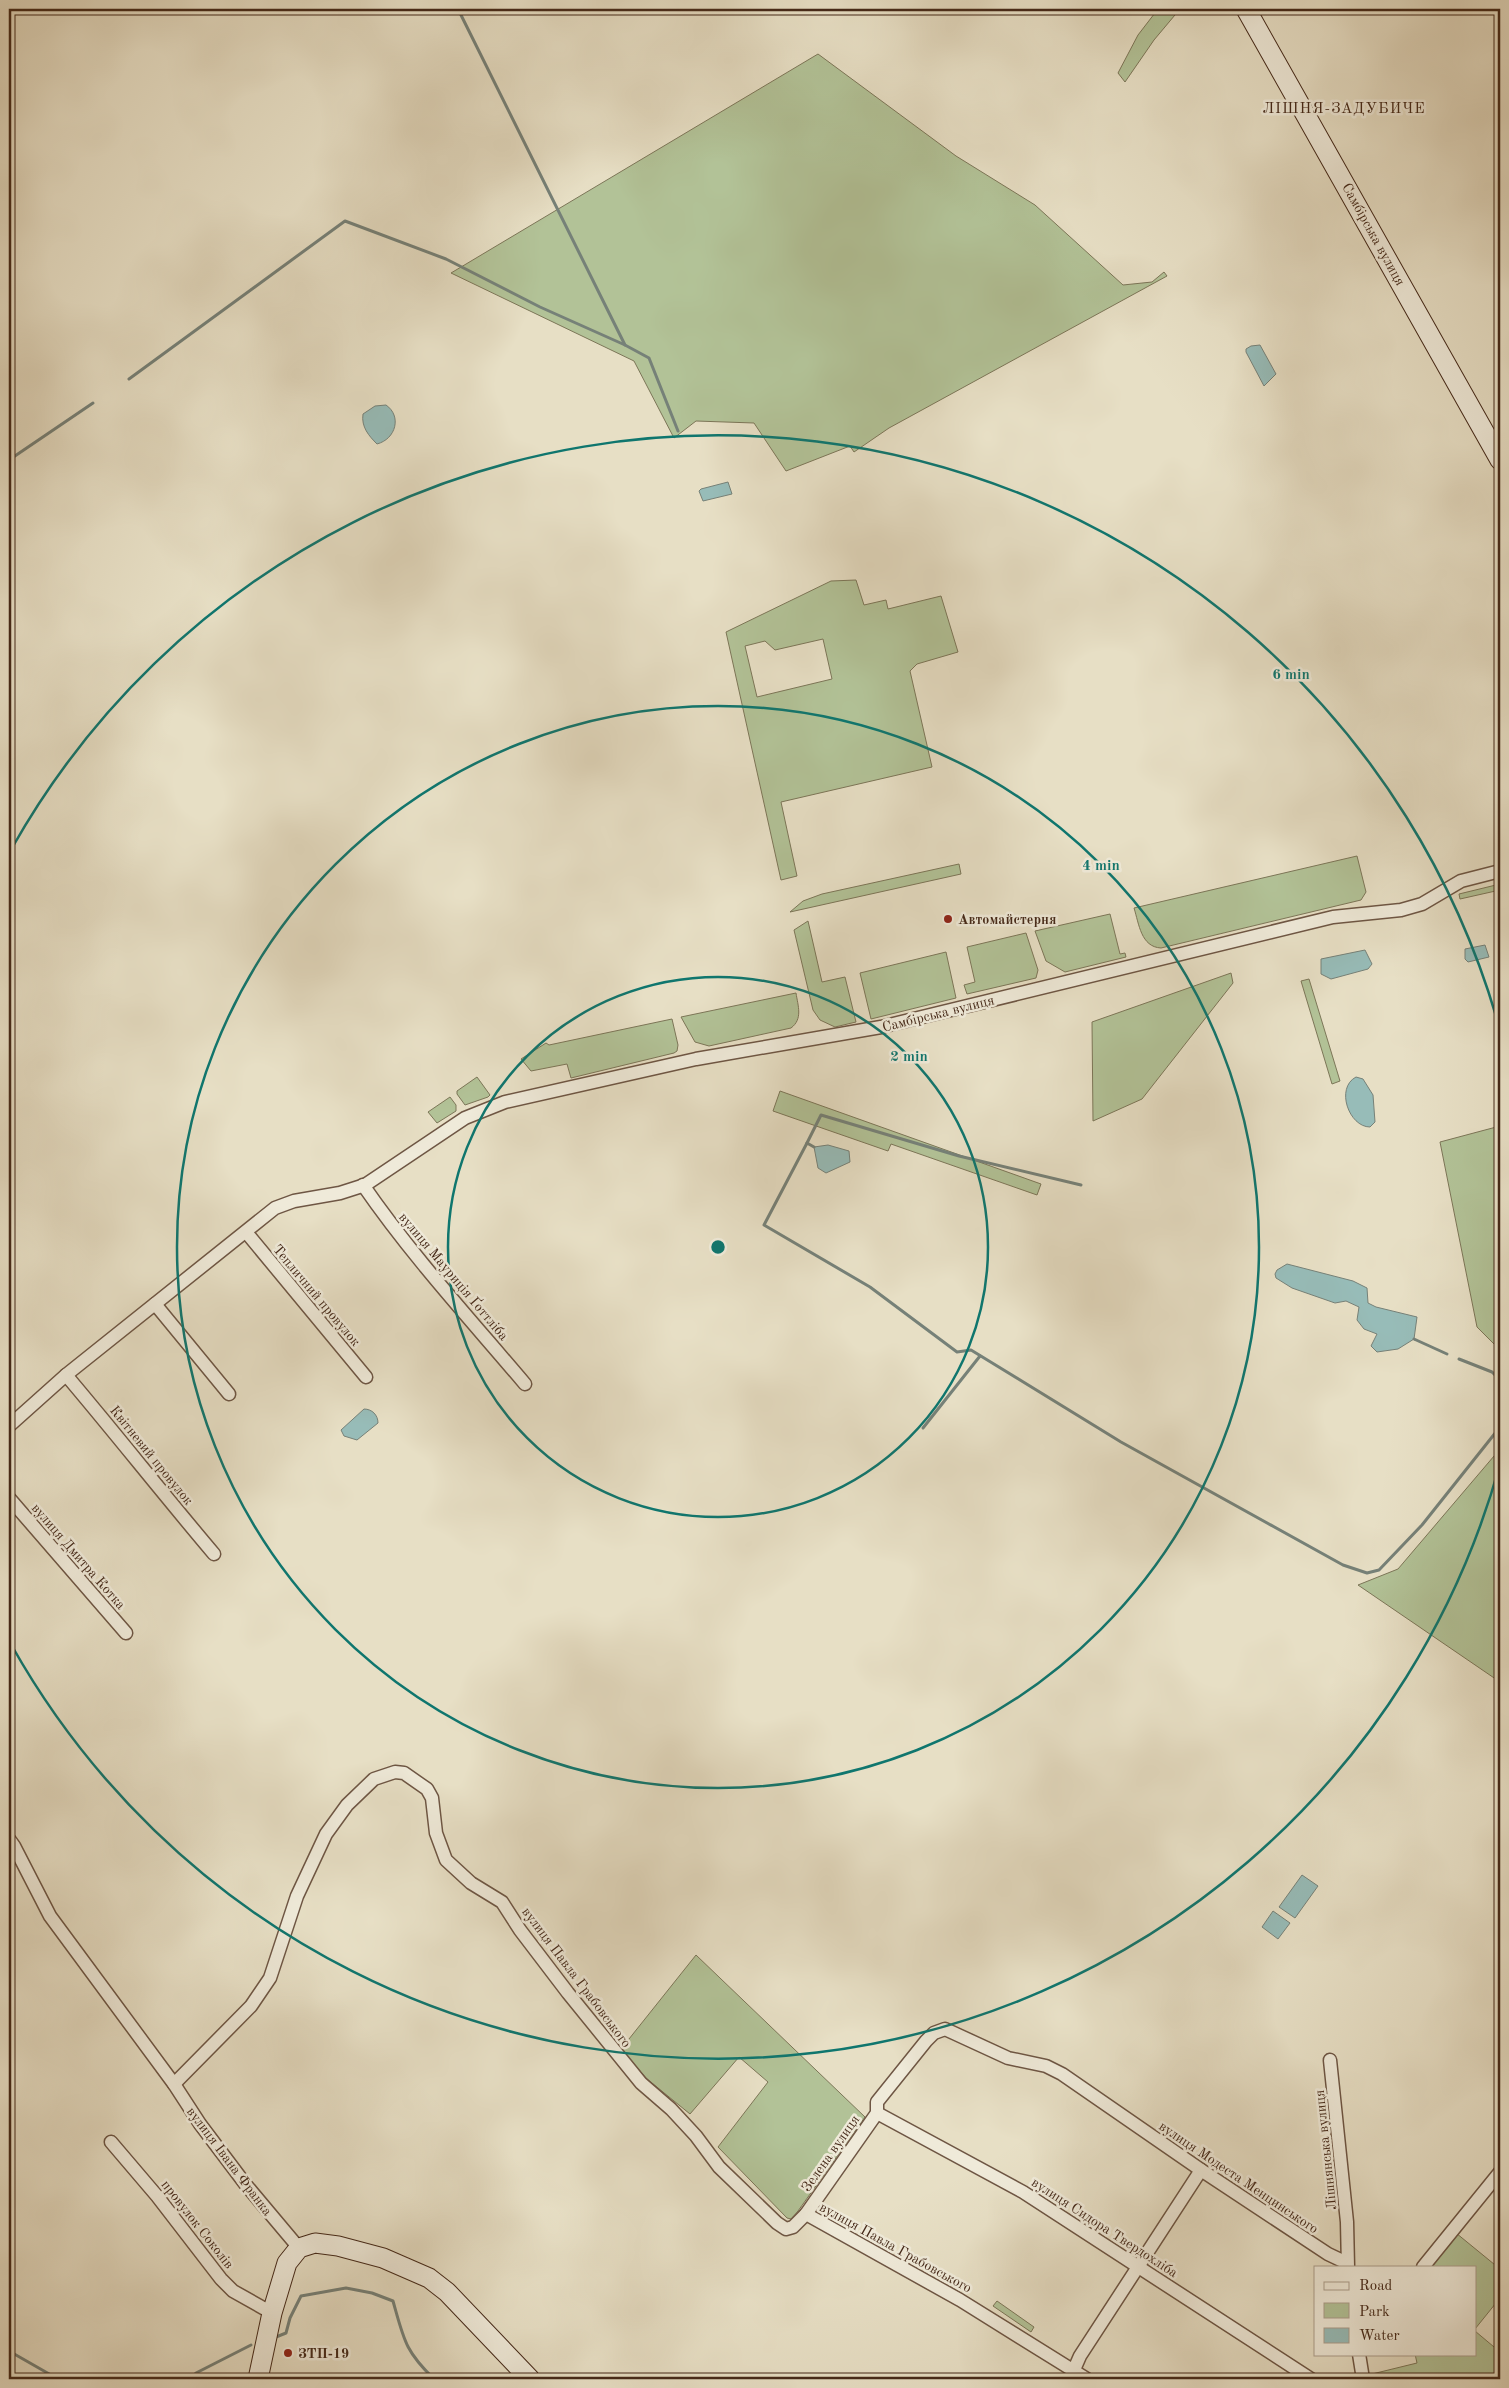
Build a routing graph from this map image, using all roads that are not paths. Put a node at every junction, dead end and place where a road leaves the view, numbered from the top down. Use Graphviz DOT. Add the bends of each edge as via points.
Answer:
graph roads {
  1 [pos="1246,9"];
  2 [pos="1500,460"];
  3 [pos="1500,871"];
  4 [pos="363,1185"];
  5 [pos="246,1232"];
  6 [pos="155,1304"];
  7 [pos="66,1375"];
  8 [pos="366,1377"];
  9 [pos="526,1384"];
  10 [pos="229,1394"];
  11 [pos="9,1426"];
  12 [pos="9,1498"];
  13 [pos="214,1554"];
  14 [pos="126,1633"];
  15 [pos="9,1839"];
  16 [pos="1330,2060"];
  17 [pos="174,2084"];
  18 [pos="1116,2112"];
  19 [pos="877,2113"];
  20 [pos="111,2142"];
  21 [pos="1200,2170"];
  22 [pos="1500,2172"];
  23 [pos="806,2214"];
  24 [pos="299,2248"];
  25 [pos="1348,2265"];
  26 [pos="1139,2266"];
  27 [pos="1424,2266"];
  28 [pos="272,2313"];
  29 [pos="1359,2356"];
  30 [pos="1073,2372"];
  31 [pos="258,2379"];
  32 [pos="530,2379"];
  33 [pos="1087,2379"];
  34 [pos="1310,2379"];
  35 [pos="1363,2379"];
  1 -- 2 [label="main road, Самбірська вулиця"];
  3 -- 4 [label="street, Самбірська вулиця" via="1462,881 1422,904 1401,910 1333,917 881,1027 696,1059 505,1102 465,1118"];
  4 -- 5 [label="street, Самбірська вулиця" via="275,1208"];
  4 -- 9 [label="street, вулиця Мауриція Ґоттліба" via="420,1260"];
  5 -- 6 [label="street, Самбірська вулиця"];
  5 -- 8 [label="street, Тепличний провулок"];
  6 -- 7 [label="street, Самбірська вулиця"];
  6 -- 10 [label="street"];
  7 -- 11 [label="street, Самбірська вулиця"];
  7 -- 13 [label="street, Квітневий провулок"];
  12 -- 14 [label="street, вулиця Дмитра Котка"];
  15 -- 17 [label="street, вулиця Івана Франка" via="50,1916"];
  16 -- 25 [label="street, Лішнянська вулиця" via="1347,2222"];
  17 -- 23 [label="street, вулиця Павла Грабовського" via="261,1994 270,1978 314,1856 347,1805 374,1779 395,1772 404,1773 427,1789 432,1798 438,1840 446,1860 470,1883 502,1902 568,1993 641,2083 671,2109 719,2166 777,2223 786,2229 793,2227"];
  17 -- 24 [label="street, вулиця Івана Франка" via="246,2185"];
  18 -- 19 [label="street, Зелена вулиця" via="1054,2070 1008,2058 945,2029 926,2041 878,2102"];
  18 -- 21 [label="street, вулиця Модеста Менцинського"];
  19 -- 23 [label="street, Зелена вулиця"];
  19 -- 26 [label="street, вулиця Сидора Твердохліба" via="1023,2192"];
  20 -- 28 [label="street, провулок Соколів" via="221,2279"];
  21 -- 25 [label="street, вулиця Модеста Менцинського"];
  21 -- 26 [label="street"];
  22 -- 27 [label="street"];
  23 -- 30 [label="street, вулиця Павла Грабовського" via="960,2300"];
  24 -- 28 [label="main road" via="287,2263"];
  24 -- 32 [label="main road" via="315,2243 338,2246 383,2258 421,2273 447,2292"];
  26 -- 30 [label="street" via="1080,2356"];
  26 -- 34 [label="street, вулиця Сидора Твердохліба"];
  28 -- 31 [label="main road"];
  29 -- 35 [label="street"];
  30 -- 33 [label="street, вулиця Павла Грабовського"];
}
